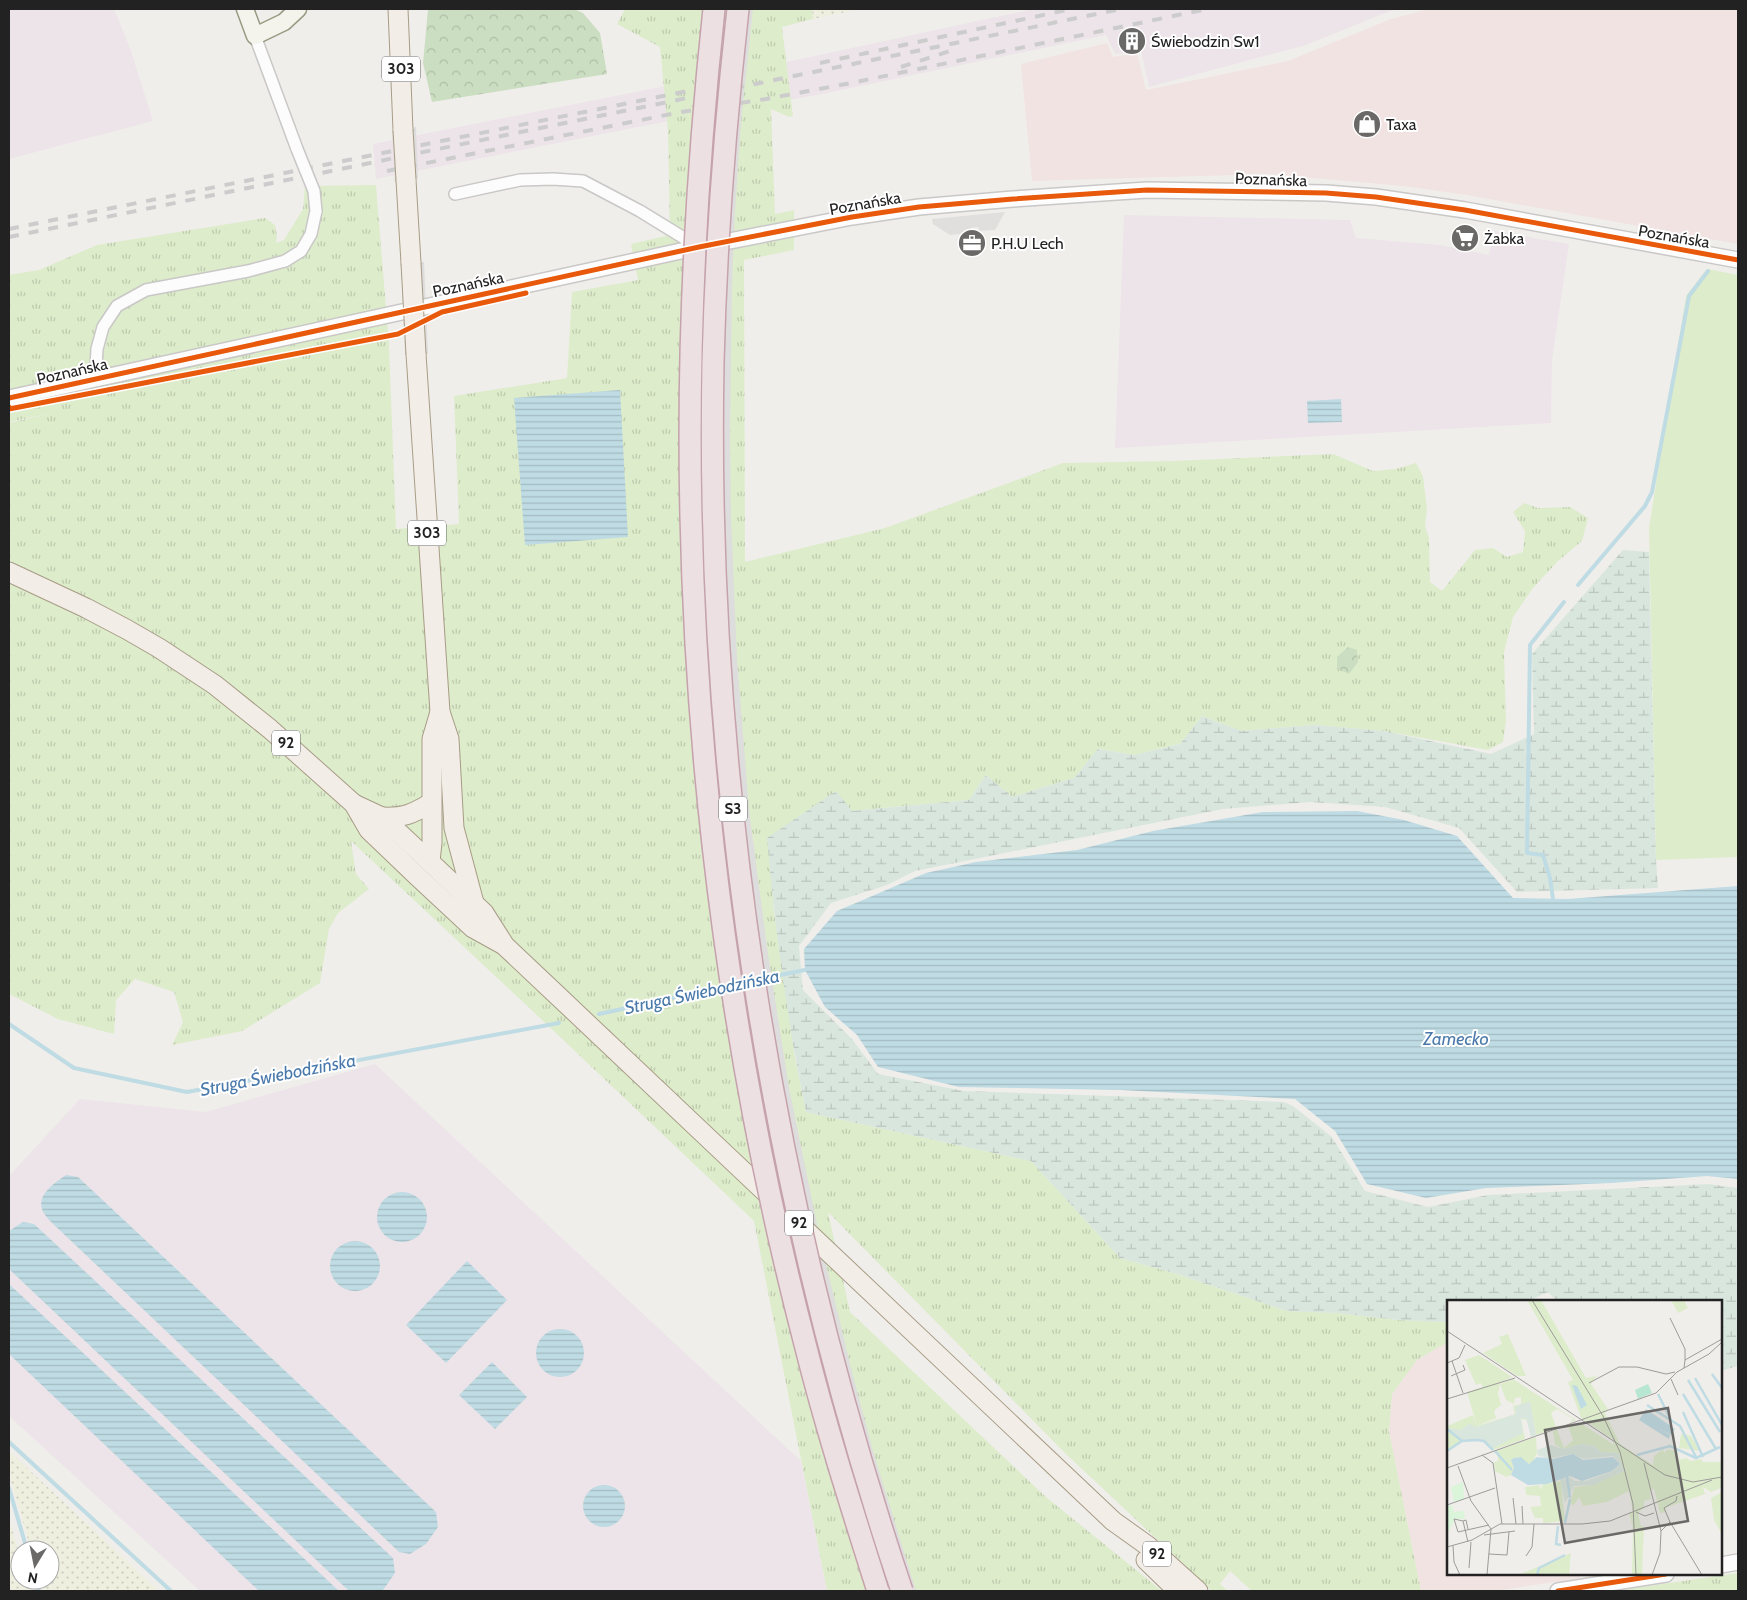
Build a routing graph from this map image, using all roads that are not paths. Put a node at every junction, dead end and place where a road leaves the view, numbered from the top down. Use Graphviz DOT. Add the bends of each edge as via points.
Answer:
graph roads {
  1 [pos="245,9"];
  2 [pos="298,9"];
  3 [pos="398,9"];
  4 [pos="714,9"];
  5 [pos="738,9"];
  6 [pos="255,36"];
  7 [pos="455,194"];
  8 [pos="699,247"];
  9 [pos="1738,260"];
  10 [pos="98,378"];
  11 [pos="9,398"];
  12 [pos="9,572"];
  13 [pos="440,712"];
  14 [pos="430,803"];
  15 [pos="354,804"];
  16 [pos="382,818"];
  17 [pos="454,828"];
  18 [pos="430,861"];
  19 [pos="417,876"];
  20 [pos="474,903"];
  21 [pos="506,946"];
  22 [pos="1113,1521"];
  23 [pos="1738,1562"];
  24 [pos="1722,1565"];
  25 [pos="1660,1575"];
  26 [pos="878,1591"];
  27 [pos="902,1591"];
  28 [pos="1178,1591"];
  29 [pos="1198,1591"];
  30 [pos="1558,1591"];
  1 -- 6 [label="main road"];
  2 -- 6 [label="main road" via="284,22"];
  3 -- 13 [label="main road, 303, bridge" via="416,354"];
  4 -- 26 [label="highway, S3, bridge" via="697,209 690,399 690,517 705,760 740,1037 760,1145 785,1262 827,1427"];
  5 -- 27 [label="highway, S3, bridge" via="724,154 713,361 719,656 728,769 762,1032 779,1124 826,1338"];
  6 -- 10 [label="street, bridge" via="314,191 316,211 311,234 301,251 284,261 146,290 117,306 102,327 96,349"];
  7 -- 8 [label="street" via="520,180 583,181 640,210"];
  8 -- 9 [label="street, Poznańska" via="919,207 1074,194 1207,190 1326,193 1376,198 1465,210"];
  8 -- 10 [label="street, Poznańska"];
  10 -- 11 [label="street, Poznańska"];
  12 -- 15 [label="main road, 92" via="126,629 186,666 270,729"];
  13 -- 14 [label="main road, 303" via="432,739"];
  13 -- 17 [label="main road, 303" via="449,739"];
  14 -- 16 [label="main road" via="411,815"];
  14 -- 18 [label="main road, 303"];
  15 -- 16 [label="main road, 92"];
  15 -- 19 [label="main road, 92" via="369,830"];
  16 -- 18 [label="main road, 92"];
  17 -- 18 [label="main road, 303" via="445,852"];
  17 -- 20 [label="main road, 303"];
  18 -- 19 [label="main road, 303"];
  18 -- 20 [label="main road, 92"];
  19 -- 21 [label="main road, 92" via="473,928"];
  20 -- 21 [label="main road, 92"];
  21 -- 22 [label="main road, 92"];
  22 -- 28 [label="main road, 92" via="1140,1555"];
  22 -- 29 [label="main road, 92" via="1148,1546"];
  23 -- 24 [label="street"];
  25 -- 30 [label="street"];
}
